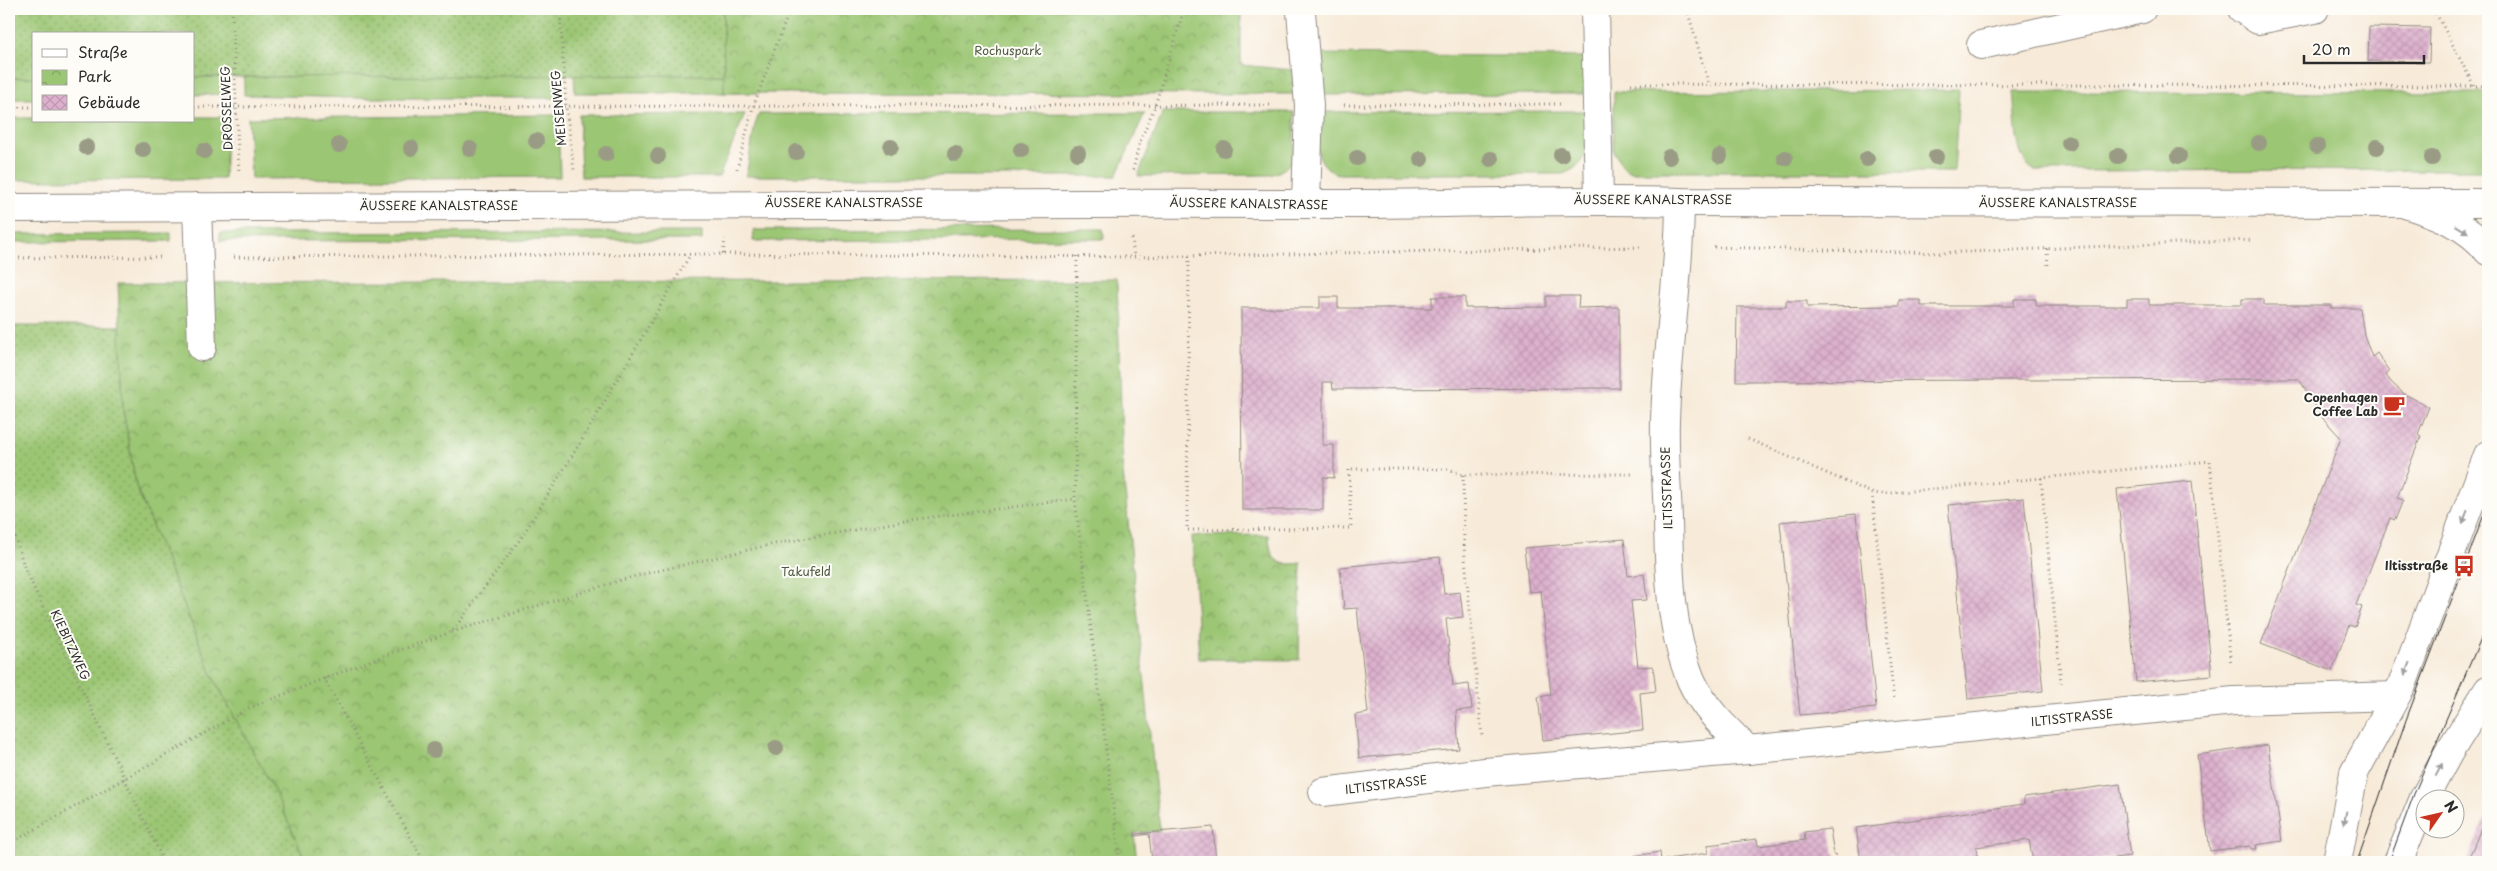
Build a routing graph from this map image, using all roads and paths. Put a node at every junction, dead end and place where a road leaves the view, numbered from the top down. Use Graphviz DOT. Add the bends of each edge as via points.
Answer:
graph roads {
  1 [pos="232,9"];
  2 [pos="560,9"];
  3 [pos="790,9"];
  4 [pos="1184,9"];
  5 [pos="1595,9"];
  6 [pos="1687,9"];
  7 [pos="2142,9"];
  8 [pos="2242,9"];
  9 [pos="2315,9"];
  10 [pos="2434,9"];
  11 [pos="1301,12"];
  12 [pos="1981,45"];
  13 [pos="1709,84"];
  14 [pos="2474,86"];
  15 [pos="2488,86"];
  16 [pos="1597,93"];
  17 [pos="1308,105"];
  18 [pos="566,106"];
  19 [pos="1155,106"];
  20 [pos="9,107"];
  21 [pos="32,107"];
  22 [pos="195,107"];
  23 [pos="235,107"];
  24 [pos="753,107"];
  25 [pos="1599,199"];
  26 [pos="1130,202"];
  27 [pos="1680,202"];
  28 [pos="2402,203"];
  29 [pos="2488,203"];
  30 [pos="728,204"];
  31 [pos="1306,204"];
  32 [pos="578,205"];
  33 [pos="241,206"];
  34 [pos="197,207"];
  35 [pos="9,208"];
  36 [pos="2263,240"];
  37 [pos="1680,246"];
  38 [pos="2047,249"];
  39 [pos="2488,251"];
  40 [pos="690,255"];
  41 [pos="1077,256"];
  42 [pos="1189,256"];
  43 [pos="199,257"];
  44 [pos="1134,257"];
  45 [pos="9,258"];
  46 [pos="2048,268"];
  47 [pos="202,347"];
  48 [pos="1748,439"];
  49 [pos="2488,455"];
  50 [pos="1667,474"];
  51 [pos="1463,475"];
  52 [pos="2041,478"];
  53 [pos="1872,493"];
  54 [pos="1075,499"];
  55 [pos="9,518"];
  56 [pos="452,632"];
  57 [pos="324,678"];
  58 [pos="2488,690"];
  59 [pos="2396,696"];
  60 [pos="2234,701"];
  61 [pos="2064,718"];
  62 [pos="1898,734"];
  63 [pos="1748,750"];
  64 [pos="1485,772"];
  65 [pos="124,777"];
  66 [pos="1322,792"];
  67 [pos="9,844"];
  68 [pos="164,862"];
  69 [pos="424,862"];
  70 [pos="1120,862"];
  71 [pos="2337,862"];
  72 [pos="2398,862"];
  1 -- 23 [label="path, DROSSELWEG"];
  2 -- 18 [label="path, MEISENWEG"];
  3 -- 24 [label="path"];
  4 -- 19 [label="path"];
  5 -- 16 [label="main road"];
  6 -- 13 [label="path"];
  7 -- 12 [label="main road"];
  8 -- 9 [label="main road" via="2258,20"];
  10 -- 14 [label="path"];
  11 -- 17 [label="main road"];
  13 -- 14 [label="path"];
  13 -- 16 [label="path" via="1613,84"];
  14 -- 15 [label="path"];
  16 -- 17 [label="path" via="1580,103"];
  16 -- 25 [label="main road"];
  17 -- 19 [label="path"];
  17 -- 31 [label="main road"];
  18 -- 23 [label="path"];
  18 -- 24 [label="path"];
  18 -- 32 [label="path, MEISENWEG"];
  19 -- 24 [label="path"];
  19 -- 26 [label="path" via="1140,141 1132,174"];
  20 -- 21 [label="path"];
  22 -- 23 [label="path"];
  23 -- 33 [label="path, DROSSELWEG"];
  24 -- 30 [label="path"];
  25 -- 27 [label="main road, ÄUSSERE KANALSTRASSE"];
  25 -- 31 [label="main road, ÄUSSERE KANALSTRASSE"];
  26 -- 30 [label="main road, ÄUSSERE KANALSTRASSE"];
  26 -- 31 [label="main road, ÄUSSERE KANALSTRASSE"];
  26 -- 44 [label="path"];
  27 -- 28 [label="main road, ÄUSSERE KANALSTRASSE"];
  27 -- 37 [label="main road, ILTISSTRASSE"];
  28 -- 29 [label="main road, ÄUSSERE KANALSTRASSE"];
  28 -- 39 [label="main road, one-way" via="2440,216 2466,230"];
  30 -- 32 [label="main road, ÄUSSERE KANALSTRASSE"];
  32 -- 33 [label="main road, ÄUSSERE KANALSTRASSE"];
  33 -- 34 [label="main road, ÄUSSERE KANALSTRASSE"];
  34 -- 35 [label="main road, ÄUSSERE KANALSTRASSE"];
  34 -- 43 [label="main road"];
  36 -- 38 [label="path"];
  37 -- 38 [label="path" via="1941,253"];
  37 -- 42 [label="path"];
  37 -- 50 [label="main road, ILTISSTRASSE" via="1665,422"];
  38 -- 46 [label="path"];
  40 -- 41 [label="path"];
  40 -- 43 [label="path"];
  40 -- 56 [label="path" via="531,522"];
  41 -- 44 [label="path"];
  41 -- 54 [label="path"];
  42 -- 44 [label="path"];
  42 -- 51 [label="path" via="1187,530 1351,528 1349,468 1449,469"];
  43 -- 45 [label="path"];
  43 -- 47 [label="main road"];
  48 -- 53 [label="path"];
  49 -- 59 [label="main road, one-way"];
  50 -- 51 [label="path"];
  50 -- 63 [label="main road, ILTISSTRASSE" via="1669,587 1677,636 1692,680 1704,703"];
  51 -- 64 [label="path" via="1464,547"];
  52 -- 53 [label="path"];
  52 -- 60 [label="path" via="2210,461"];
  52 -- 61 [label="path"];
  53 -- 62 [label="path"];
  54 -- 56 [label="path" via="910,520 774,544 635,576"];
  54 -- 70 [label="path"];
  55 -- 65 [label="path, KIEBITZWEG" via="25,569"];
  56 -- 57 [label="path"];
  57 -- 65 [label="path" via="249,708"];
  57 -- 69 [label="path"];
  72 -- 58 [label="main road, one-way" via="2424,798 2448,752"];
  59 -- 60 [label="main road, ILTISSTRASSE"];
  59 -- 71 [label="main road, one-way" via="2354,773"];
  60 -- 61 [label="main road, ILTISSTRASSE"];
  61 -- 62 [label="main road, ILTISSTRASSE"];
  62 -- 63 [label="main road, ILTISSTRASSE"];
  63 -- 64 [label="main road, ILTISSTRASSE"];
  64 -- 66 [label="main road, ILTISSTRASSE"];
  65 -- 67 [label="path"];
  65 -- 68 [label="path, KIEBITZWEG"];
}
